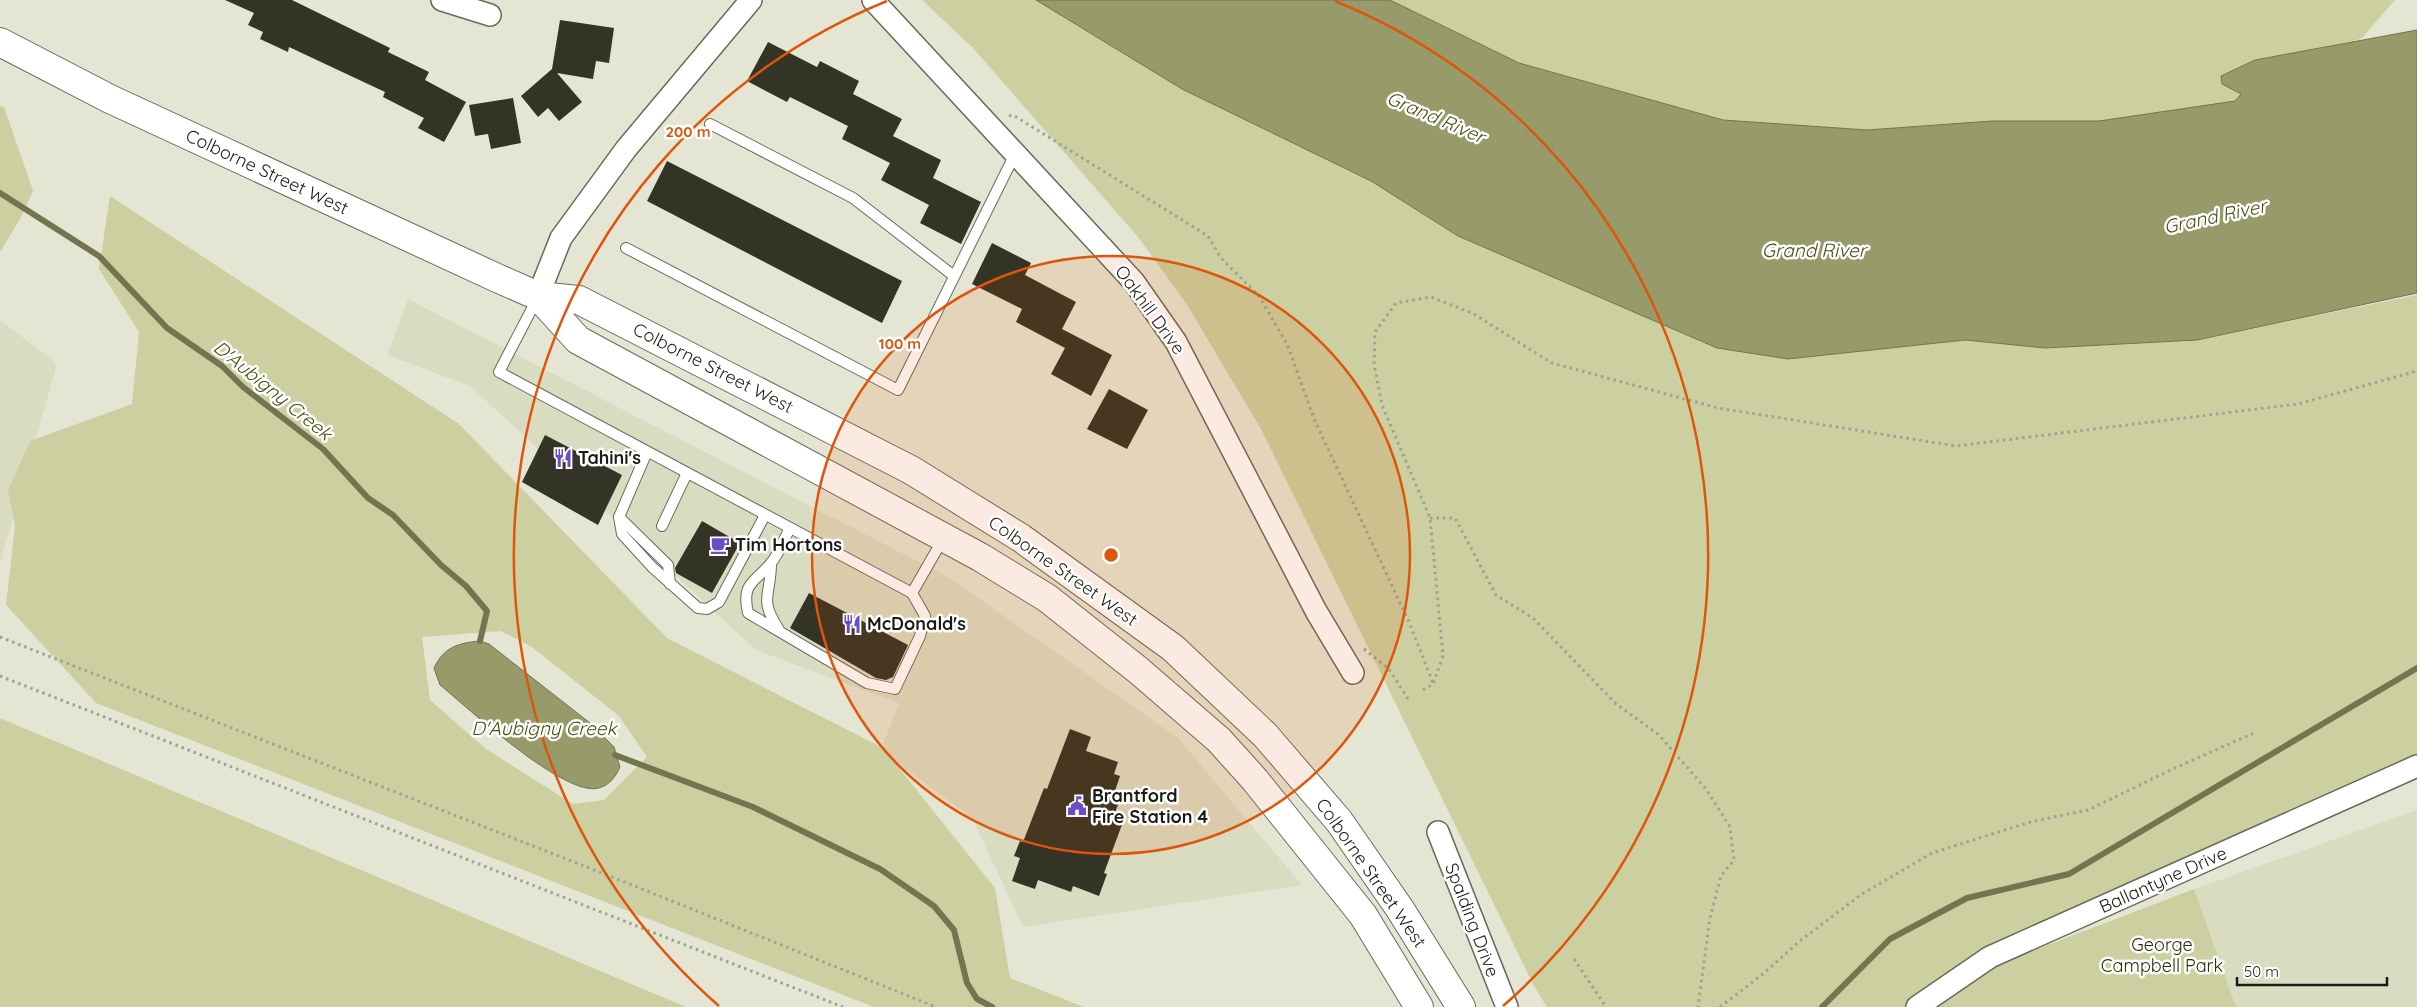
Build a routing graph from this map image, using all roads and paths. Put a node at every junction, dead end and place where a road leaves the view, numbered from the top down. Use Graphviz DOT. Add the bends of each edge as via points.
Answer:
graph roads {
  1 [pos="442,0"];
  2 [pos="751,0"];
  3 [pos="873,0"];
  4 [pos="490,15"];
  5 [pos="0,42"];
  6 [pos="986,123"];
  7 [pos="710,124"];
  8 [pos="1015,154"];
  9 [pos="626,248"];
  10 [pos="954,276"];
  11 [pos="538,296"];
  12 [pos="2417,371"];
  13 [pos="647,452"];
  14 [pos="687,473"];
  15 [pos="765,515"];
  16 [pos="1430,518"];
  17 [pos="662,526"];
  18 [pos="790,528"];
  19 [pos="944,537"];
  20 [pos="772,563"];
  21 [pos="912,593"];
  22 [pos="781,633"];
  23 [pos="0,638"];
  24 [pos="1353,673"];
  25 [pos="0,676"];
  26 [pos="1433,684"];
  27 [pos="1423,690"];
  28 [pos="2254,733"];
  29 [pos="2417,766"];
  30 [pos="1438,832"];
  31 [pos="1574,958"];
  32 [pos="843,1007"];
  33 [pos="936,1007"];
  34 [pos="1420,1007"];
  35 [pos="1461,1007"];
  36 [pos="1507,1007"];
  37 [pos="1606,1007"];
  38 [pos="1698,1007"];
  39 [pos="1720,1007"];
  40 [pos="1917,1007"];
  1 -- 4 [label="street"];
  2 -- 11 [label="street" via="626,149 560,238"];
  3 -- 6 [label="street, Oakhill Drive"];
  5 -- 11 [label="main road, Colborne Street West" via="155,120"];
  6 -- 8 [label="street, Oakhill Drive"];
  6 -- 26 [label="path" via="1013,115 1208,236 1221,258 1259,296 1287,344 1315,422 1409,622"];
  7 -- 10 [label="lane" via="853,198"];
  8 -- 10 [label="lane"];
  8 -- 24 [label="street, Oakhill Drive" via="1134,282 1176,342 1316,611"];
  9 -- 10 [label="lane" via="898,390"];
  11 -- 13 [label="lane" via="499,372"];
  11 -- 19 [label="main road, Colborne Street West" via="578,340"];
  11 -- 35 [label="main road, Colborne Street West" via="579,300 910,470 1021,538 1173,648 1265,735 1339,821 1400,909"];
  12 -- 16 [label="path" via="2298,404 1956,446 1718,408 1552,363 1472,313 1431,297 1396,303 1375,332 1374,364 1382,405"];
  13 -- 14 [label="lane"];
  13 -- 15 [label="lane" via="619,517 622,534 698,608 716,605"];
  14 -- 15 [label="lane"];
  14 -- 17 [label="lane"];
  15 -- 18 [label="lane"];
  16 -- 26 [label="path" via="1443,656"];
  16 -- 38 [label="path" via="1455,518 1496,595 1533,618 1615,703 1659,735 1706,789 1730,827 1734,860 1721,876 1710,918"];
  18 -- 20 [label="lane"];
  18 -- 21 [label="lane"];
  19 -- 21 [label="lane"];
  19 -- 34 [label="main road, Colborne Street West" via="1047,598 1219,740 1288,819 1363,915"];
  20 -- 22 [label="lane" via="766,595 767,612"];
  20 -- 22 [label="lane" via="755,577 744,597 748,613"];
  21 -- 22 [label="lane" via="925,616 920,636 895,690 867,684"];
  23 -- 33 [label="path"];
  25 -- 32 [label="path"];
  26 -- 27 [label="path"];
  28 -- 39 [label="path" via="2088,810 2030,822 1932,853 1862,894 1800,940"];
  29 -- 40 [label="street, Ballantyne Drive" via="1990,957"];
  30 -- 36 [label="street, Spalding Drive"];
  31 -- 37 [label="path"];
}
